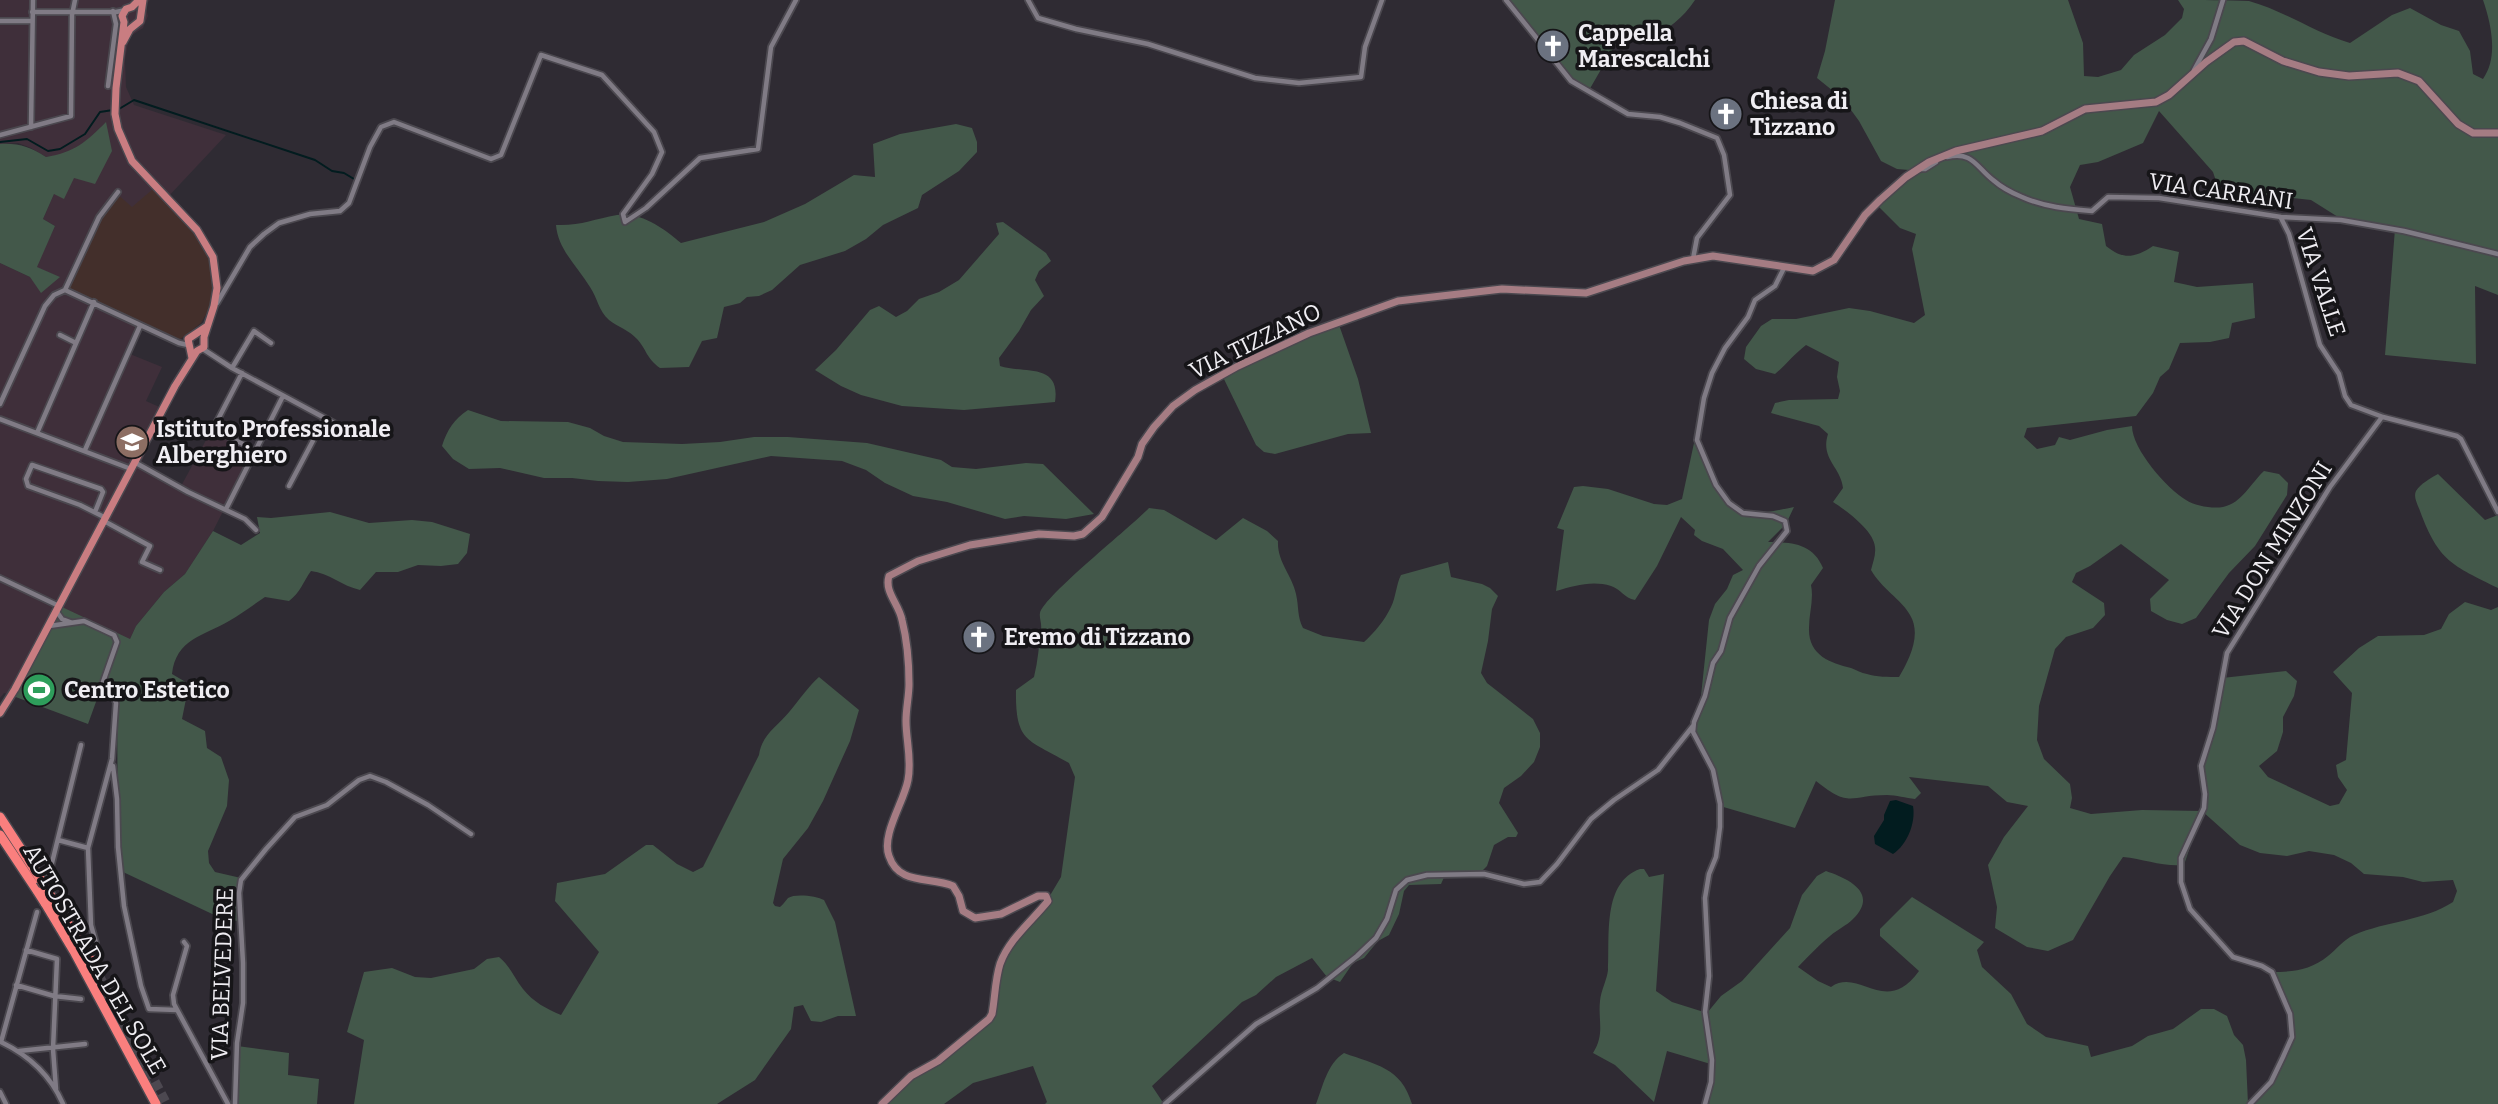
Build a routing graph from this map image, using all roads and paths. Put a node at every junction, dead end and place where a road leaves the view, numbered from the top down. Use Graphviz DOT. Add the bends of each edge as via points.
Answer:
graph roads {
  1 [pos="33,0"];
  2 [pos="75,0"];
  3 [pos="141,0"];
  4 [pos="796,0"];
  5 [pos="1028,0"];
  6 [pos="1382,0"];
  7 [pos="1506,0"];
  8 [pos="2223,0"];
  9 [pos="127,7"];
  10 [pos="74,11"];
  11 [pos="32,12"];
  12 [pos="115,12"];
  13 [pos="140,12"];
  14 [pos="0,21"];
  15 [pos="32,21"];
  16 [pos="123,21"];
  17 [pos="133,26"];
  18 [pos="120,53"];
  19 [pos="2191,75"];
  20 [pos="108,86"];
  21 [pos="31,127"];
  22 [pos="2498,133"];
  23 [pos="0,135"];
  24 [pos="1919,168"];
  25 [pos="118,192"];
  26 [pos="2281,217"];
  27 [pos="2498,254"];
  28 [pos="1693,259"];
  29 [pos="1784,268"];
  30 [pos="65,290"];
  31 [pos="94,302"];
  32 [pos="214,306"];
  33 [pos="140,326"];
  34 [pos="60,335"];
  35 [pos="202,335"];
  36 [pos="271,342"];
  37 [pos="76,343"];
  38 [pos="194,350"];
  39 [pos="232,368"];
  40 [pos="242,373"];
  41 [pos="283,396"];
  42 [pos="0,404"];
  43 [pos="2382,417"];
  44 [pos="325,418"];
  45 [pos="0,419"];
  46 [pos="388,431"];
  47 [pos="37,433"];
  48 [pos="247,446"];
  49 [pos="85,450"];
  50 [pos="134,466"];
  51 [pos="289,486"];
  52 [pos="226,509"];
  53 [pos="95,512"];
  54 [pos="2498,512"];
  55 [pos="105,520"];
  56 [pos="256,530"];
  57 [pos="160,570"];
  58 [pos="0,578"];
  59 [pos="58,609"];
  60 [pos="70,623"];
  61 [pos="49,626"];
  62 [pos="1,712"];
  63 [pos="1693,726"];
  64 [pos="81,745"];
  65 [pos="112,759"];
  66 [pos="0,817"];
  67 [pos="471,834"];
  68 [pos="0,835"];
  69 [pos="58,840"];
  70 [pos="88,848"];
  71 [pos="45,878"];
  72 [pos="37,912"];
  73 [pos="184,942"];
  74 [pos="96,943"];
  75 [pos="26,950"];
  76 [pos="92,962"];
  77 [pos="16,985"];
  78 [pos="54,996"];
  79 [pos="81,999"];
  80 [pos="177,1010"];
  81 [pos="0,1042"];
  82 [pos="85,1044"];
  83 [pos="53,1048"];
  84 [pos="19,1052"];
  85 [pos="56,1089"];
  86 [pos="0,1092"];
  87 [pos="6,1104"];
  88 [pos="63,1104"];
  89 [pos="156,1104"];
  90 [pos="228,1104"];
  91 [pos="235,1104"];
  92 [pos="882,1104"];
  93 [pos="1165,1104"];
  94 [pos="1705,1104"];
  95 [pos="2250,1104"];
  1 -- 11 [label="street"];
  2 -- 10 [label="street"];
  3 -- 9 [label="main road"];
  3 -- 13 [label="main road"];
  4 -- 32 [label="street" via="771,47 758,149 700,158 625,222 622,214 652,174 662,152 654,132 602,75 541,55 501,155 491,159 394,122 381,127 349,203 340,211 279,223 250,247"];
  5 -- 6 [label="street" via="1038,18 1148,44 1255,78 1299,83 1361,77 1365,47"];
  7 -- 28 [label="street" via="1571,81 1628,114 1680,122 1717,138 1730,195 1697,238"];
  8 -- 19 [label="street" via="2211,38"];
  9 -- 12 [label="street"];
  9 -- 13 [label="main road"];
  9 -- 16 [label="main road"];
  10 -- 11 [label="street"];
  10 -- 12 [label="street"];
  10 -- 21 [label="street" via="71,116"];
  11 -- 15 [label="street"];
  12 -- 16 [label="street"];
  12 -- 20 [label="street"];
  13 -- 17 [label="main road" via="141,21"];
  14 -- 15 [label="street"];
  15 -- 21 [label="street"];
  16 -- 17 [label="main road"];
  16 -- 18 [label="main road"];
  17 -- 18 [label="main road"];
  18 -- 32 [label="main road" via="115,104 120,135 132,161 209,247 218,277"];
  19 -- 22 [label="street" via="2228,44 2244,41 2283,61 2319,72 2349,76 2398,73 2419,81 2458,124 2473,133"];
  19 -- 24 [label="street" via="2156,102 2085,109 2042,131 1942,155"];
  21 -- 23 [label="street"];
  24 -- 26 [label="street, VIA CARRANI" via="1958,155 1972,159 2001,187 2050,207 2092,211 2108,197 2146,196"];
  24 -- 29 [label="street, VIA TIZZANO" via="1865,215 1834,260 1813,271"];
  25 -- 30 [label="street" via="99,216"];
  26 -- 27 [label="street, VIA CARRANI" via="2341,220"];
  26 -- 43 [label="street, VIA VALLE" via="2320,345 2339,373 2345,396 2351,405"];
  28 -- 29 [label="street, VIA TIZZANO" via="1735,258"];
  28 -- 92 [label="street, VIA TIZZANO" via="1586,293 1503,289 1398,301 1309,333 1231,370 1173,406 1148,436 1102,517 1083,534 1039,534 970,545 918,561 889,576 888,591 899,607 907,648 909,680 909,769 889,836 890,859 905,876 953,886 963,911 971,917 1001,914 1038,896 1048,901 1004,956 989,1019 938,1061 911,1076"];
  29 -- 63 [label="street" via="1775,286 1755,300 1712,373 1697,440 1729,503 1744,513 1785,521 1787,531 1759,566 1730,618"];
  30 -- 31 [label="street"];
  30 -- 42 [label="street" via="46,306"];
  31 -- 33 [label="street"];
  31 -- 37 [label="street"];
  32 -- 35 [label="main road"];
  33 -- 38 [label="street"];
  33 -- 49 [label="street"];
  34 -- 37 [label="street"];
  35 -- 38 [label="main road" via="206,343"];
  35 -- 38 [label="main road" via="190,336"];
  36 -- 39 [label="street" via="254,331"];
  37 -- 47 [label="street"];
  38 -- 39 [label="street"];
  38 -- 50 [label="main road"];
  39 -- 40 [label="street"];
  40 -- 41 [label="street"];
  40 -- 48 [label="street" via="213,429"];
  41 -- 44 [label="street"];
  41 -- 52 [label="street"];
  43 -- 54 [label="street, VIA VALLE" via="2461,439"];
  43 -- 95 [label="street, VIA DON MINZONI" via="2330,487 2227,653 2213,728 2202,756 2204,808 2180,858 2180,882 2190,909 2233,957 2272,972 2290,1014 2292,1037 2271,1082"];
  44 -- 46 [label="street" via="360,437"];
  44 -- 51 [label="street"];
  45 -- 47 [label="street"];
  47 -- 49 [label="street"];
  49 -- 50 [label="street"];
  50 -- 52 [label="street"];
  50 -- 55 [label="main road"];
  52 -- 56 [label="street"];
  53 -- 53 [label="street" via="101,489 32,465 26,480 29,486"];
  53 -- 55 [label="street"];
  55 -- 57 [label="street" via="150,546 142,562"];
  55 -- 59 [label="main road"];
  58 -- 59 [label="street"];
  59 -- 60 [label="street"];
  59 -- 61 [label="main road"];
  60 -- 61 [label="street"];
  60 -- 65 [label="street" via="84,621 117,638 103,681 116,699"];
  61 -- 62 [label="main road"];
  63 -- 93 [label="street" via="1658,770 1591,819 1540,882 1524,884 1483,874 1407,880 1396,890 1376,938 1357,956 1317,988 1256,1024"];
  63 -- 94 [label="street" via="1713,770 1720,804 1716,857 1705,898 1709,976 1704,1012 1712,1060"];
  64 -- 69 [label="street"];
  65 -- 70 [label="street"];
  65 -- 80 [label="street" via="126,915 141,986 149,1009"];
  66 -- 71 [label="highway, AUTOSTRADA DEL SOLE"];
  67 -- 91 [label="street, VIA BELVEDERE" via="428,805 370,776 327,805 295,817 266,849 241,880 239,893 243,1003"];
  68 -- 89 [label="highway, AUTOSTRADA DEL SOLE, bridge" via="87,975"];
  69 -- 70 [label="street"];
  69 -- 71 [label="street"];
  70 -- 74 [label="street"];
  71 -- 76 [label="highway, AUTOSTRADA DEL SOLE, bridge" via="48,891"];
  72 -- 75 [label="street"];
  73 -- 80 [label="street" via="187,946 173,995"];
  75 -- 77 [label="street"];
  75 -- 78 [label="street" via="57,959"];
  77 -- 78 [label="street"];
  77 -- 81 [label="street"];
  78 -- 79 [label="street"];
  78 -- 83 [label="street"];
  80 -- 90 [label="street"];
  81 -- 84 [label="street"];
  82 -- 83 [label="street"];
  83 -- 84 [label="street"];
  83 -- 85 [label="street"];
  84 -- 85 [label="street"];
  85 -- 88 [label="street"];
  86 -- 87 [label="street"];
}
